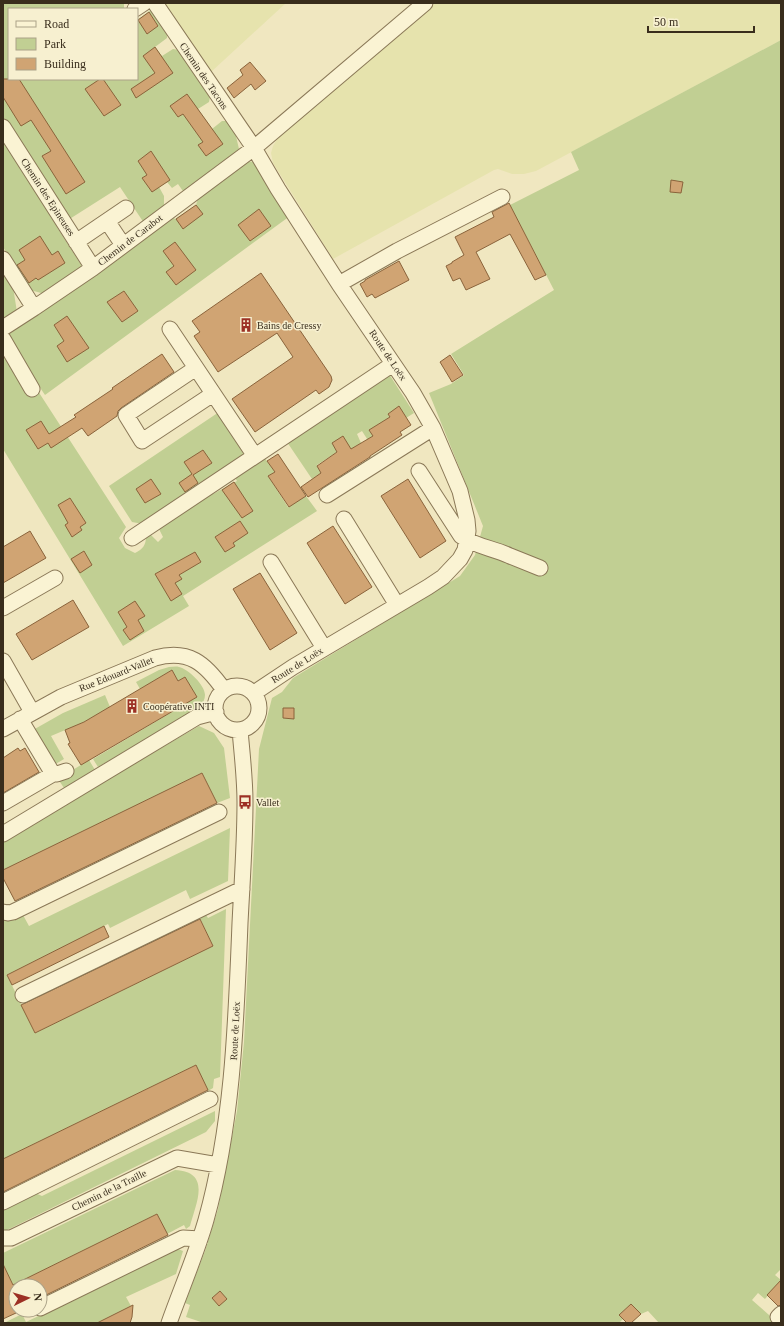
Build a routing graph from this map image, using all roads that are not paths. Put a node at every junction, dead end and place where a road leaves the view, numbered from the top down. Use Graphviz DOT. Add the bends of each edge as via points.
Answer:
graph roads {
  1 [pos="155,3"];
  2 [pos="425,3"];
  3 [pos="3,127"];
  4 [pos="254,148"];
  5 [pos="502,197"];
  6 [pos="126,208"];
  7 [pos="107,221"];
  8 [pos="76,242"];
  9 [pos="123,245"];
  10 [pos="3,260"];
  11 [pos="93,268"];
  12 [pos="339,284"];
  13 [pos="34,308"];
  14 [pos="3,328"];
  15 [pos="170,329"];
  16 [pos="3,339"];
  17 [pos="393,364"];
  18 [pos="196,368"];
  19 [pos="32,389"];
  20 [pos="213,394"];
  21 [pos="433,428"];
  22 [pos="255,456"];
  23 [pos="419,471"];
  24 [pos="328,495"];
  25 [pos="344,519"];
  26 [pos="132,538"];
  27 [pos="467,540"];
  28 [pos="271,562"];
  29 [pos="540,568"];
  30 [pos="55,578"];
  31 [pos="397,605"];
  32 [pos="3,608"];
  33 [pos="324,648"];
  34 [pos="3,661"];
  35 [pos="224,690"];
  36 [pos="254,693"];
  37 [pos="216,712"];
  38 [pos="26,716"];
  39 [pos="3,730"];
  40 [pos="240,730"];
  41 [pos="3,803"];
  42 [pos="219,812"];
  43 [pos="3,834"];
  44 [pos="242,889"];
  45 [pos="3,912"];
  46 [pos="23,995"];
  47 [pos="210,1099"];
  48 [pos="218,1165"];
  49 [pos="3,1202"];
  50 [pos="3,1238"];
  51 [pos="200,1239"];
  52 [pos="48,1304"];
  53 [pos="781,1314"];
  54 [pos="781,1319"];
  55 [pos="174,1322"];
  1 -- 4 [label="street, Chemin des Tacons"];
  2 -- 4 [label="street"];
  3 -- 8 [label="street, Chemin des Epineuses"];
  4 -- 9 [label="street, Chemin de Carabot"];
  4 -- 12 [label="street, Route de Loëx"];
  5 -- 12 [label="street"];
  6 -- 7 [label="street"];
  7 -- 8 [label="street"];
  7 -- 9 [label="street"];
  8 -- 11 [label="street, Chemin des Epineuses"];
  9 -- 11 [label="street, Chemin de Carabot"];
  10 -- 13 [label="street"];
  11 -- 13 [label="street, Chemin de Carabot"];
  12 -- 17 [label="street, Route de Loëx"];
  13 -- 14 [label="street, Chemin de Carabot"];
  15 -- 18 [label="street"];
  16 -- 19 [label="street"];
  17 -- 21 [label="street, Route de Loëx"];
  17 -- 22 [label="street"];
  18 -- 20 [label="street"];
  18 -- 20 [label="street" via="126,415 142,441"];
  20 -- 22 [label="street"];
  21 -- 24 [label="street"];
  21 -- 27 [label="street, Route de Loëx" via="460,491 467,520"];
  22 -- 26 [label="street"];
  23 -- 27 [label="street" via="461,536"];
  25 -- 31 [label="street"];
  27 -- 29 [label="street"];
  27 -- 31 [label="street, Route de Loëx" via="460,559 443,577"];
  28 -- 33 [label="street"];
  30 -- 32 [label="street"];
  31 -- 33 [label="street, Route de Loëx"];
  33 -- 36 [label="street, Route de Loëx"];
  34 -- 38 [label="street"];
  35 -- 36 [label="street" via="242,686"];
  35 -- 37 [label="street" via="217,698"];
  35 -- 38 [label="street, Rue Edouard-Vallet" via="207,668 196,660 187,656 171,655 155,658 61,697"];
  36 -- 40 [label="street" via="260,706 259,713 251,725"];
  37 -- 40 [label="street" via="222,724 233,730"];
  37 -- 43 [label="street" via="197,717"];
  38 -- 39 [label="street, Rue Edouard-Vallet"];
  38 -- 41 [label="street" via="59,772"];
  40 -- 44 [label="street, Route de Loëx" via="245,802"];
  42 -- 45 [label="street" via="13,912"];
  44 -- 46 [label="street"];
  44 -- 48 [label="street, Route de Loëx" via="233,1069"];
  47 -- 49 [label="street"];
  48 -- 50 [label="street, Chemin de la Traille" via="177,1158 11,1238"];
  48 -- 51 [label="street, Route de Loëx"];
  51 -- 52 [label="street" via="183,1238"];
  51 -- 55 [label="street, Route de Loëx"];
  53 -- 54 [label="street" via="778,1316"];
}
